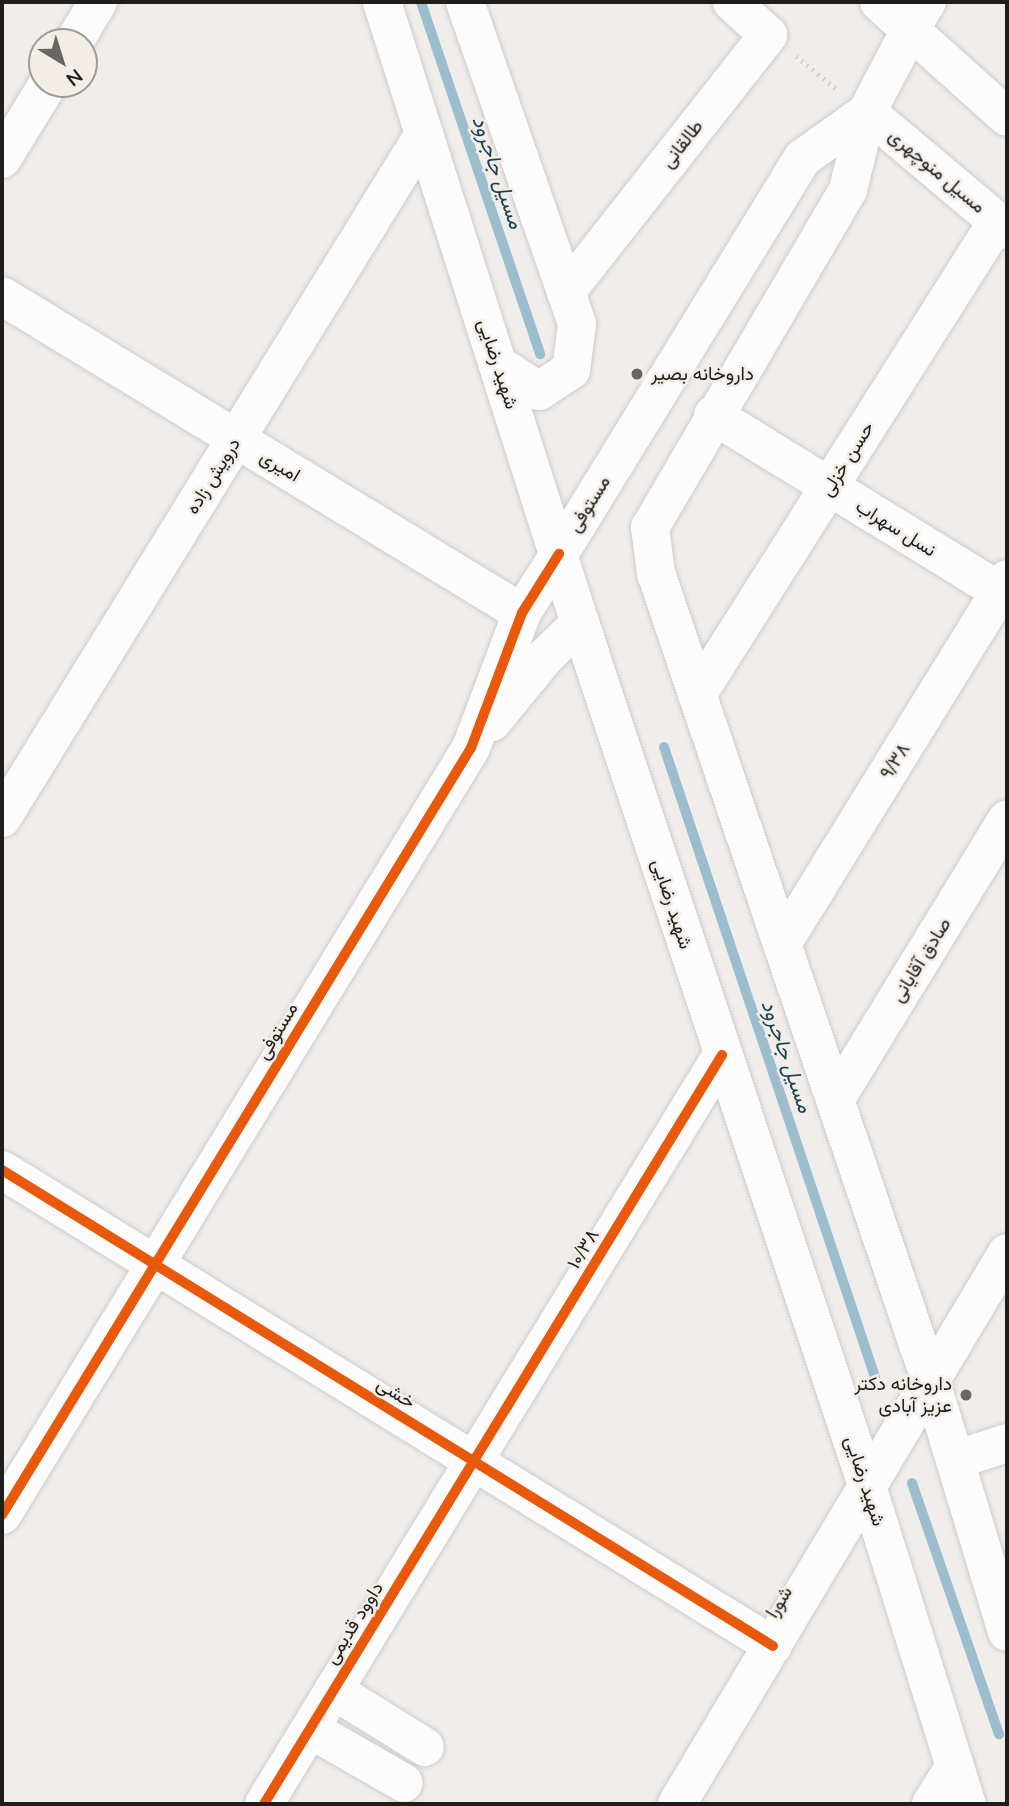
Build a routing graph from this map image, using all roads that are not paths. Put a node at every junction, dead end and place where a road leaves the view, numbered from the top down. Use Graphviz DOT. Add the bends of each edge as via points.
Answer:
graph roads {
  1 [pos="98,2"];
  2 [pos="382,2"];
  3 [pos="732,2"];
  4 [pos="879,2"];
  5 [pos="474,8"];
  6 [pos="919,16"];
  7 [pos="82,28"];
  8 [pos="39,98"];
  9 [pos="867,112"];
  10 [pos="1007,117"];
  11 [pos="424,134"];
  12 [pos="2,159"];
  13 [pos="1002,226"];
  14 [pos="566,292"];
  15 [pos="2,296"];
  16 [pos="499,365"];
  17 [pos="713,415"];
  18 [pos="236,439"];
  19 [pos="830,486"];
  20 [pos="559,554"];
  21 [pos="1005,589"];
  22 [pos="522,614"];
  23 [pos="580,623"];
  24 [pos="697,695"];
  25 [pos="471,748"];
  26 [pos="2,818"];
  27 [pos="1007,819"];
  28 [pos="782,944"];
  29 [pos="722,1055"];
  30 [pos="835,1100"];
  31 [pos="2,1170"];
  32 [pos="1007,1253"];
  33 [pos="155,1264"];
  34 [pos="932,1385"];
  35 [pos="1007,1443"];
  36 [pos="955,1460"];
  37 [pos="474,1461"];
  38 [pos="868,1489"];
  39 [pos="2,1515"];
  40 [pos="1007,1632"];
  41 [pos="773,1646"];
  42 [pos="333,1690"];
  43 [pos="310,1729"];
  44 [pos="425,1747"];
  45 [pos="955,1766"];
  46 [pos="404,1783"];
  47 [pos="264,1804"];
  48 [pos="677,1804"];
  49 [pos="931,1804"];
  50 [pos="967,1804"];
  1 -- 7 [label="street"];
  2 -- 11 [label="street, شهید رضایی"];
  3 -- 14 [label="street, طالقانی" via="768,35"];
  4 -- 6 [label="street"];
  5 -- 14 [label="street"];
  6 -- 9 [label="street"];
  6 -- 10 [label="street"];
  8 -- 12 [label="street"];
  9 -- 13 [label="street, مسیل منوچهری"];
  9 -- 17 [label="street" via="848,190"];
  9 -- 20 [label="street, مستوفی" via="803,158"];
  11 -- 16 [label="street, شهید رضایی"];
  11 -- 18 [label="street, درویش زاده"];
  13 -- 19 [label="street, حسن خزلی"];
  14 -- 16 [label="street" via="577,324 570,370 539,391"];
  15 -- 18 [label="street, امیری"];
  16 -- 20 [label="street, شهید رضایی"];
  17 -- 19 [label="street, نسل سهراب"];
  17 -- 24 [label="street" via="650,527 656,573"];
  18 -- 22 [label="street, امیری"];
  18 -- 26 [label="street, درویش زاده"];
  19 -- 21 [label="street, نسل سهراب"];
  19 -- 24 [label="street, حسن خزلی"];
  20 -- 22 [label="street, مستوفی"];
  20 -- 23 [label="street, شهید رضایی"];
  21 -- 28 [label="street, ۹/۳۸"];
  22 -- 25 [label="street, مستوفی"];
  23 -- 25 [label="street" via="546,656"];
  23 -- 29 [label="street, شهید رضایی"];
  24 -- 28 [label="street"];
  25 -- 33 [label="street, مستوفی"];
  27 -- 30 [label="street, صادق آقایانی"];
  28 -- 30 [label="street"];
  29 -- 37 [label="street, ۱۰/۳۸"];
  29 -- 38 [label="street, شهید رضایی"];
  30 -- 34 [label="street"];
  31 -- 33 [label="street, خشی"];
  32 -- 34 [label="street, شورا"];
  33 -- 37 [label="street, خشی"];
  33 -- 39 [label="street, مستوفی"];
  34 -- 36 [label="street"];
  34 -- 38 [label="street, شورا"];
  35 -- 36 [label="street"];
  36 -- 40 [label="street"];
  37 -- 41 [label="street, خشی"];
  37 -- 42 [label="street, داوود قدیمی"];
  38 -- 41 [label="street, شورا"];
  38 -- 45 [label="street, شهید رضایی"];
  41 -- 48 [label="street, شورا"];
  42 -- 43 [label="street, داوود قدیمی"];
  42 -- 44 [label="street"];
  43 -- 46 [label="street"];
  43 -- 47 [label="street, داوود قدیمی"];
  45 -- 49 [label="street"];
  45 -- 50 [label="street, شهید رضایی"];
}
